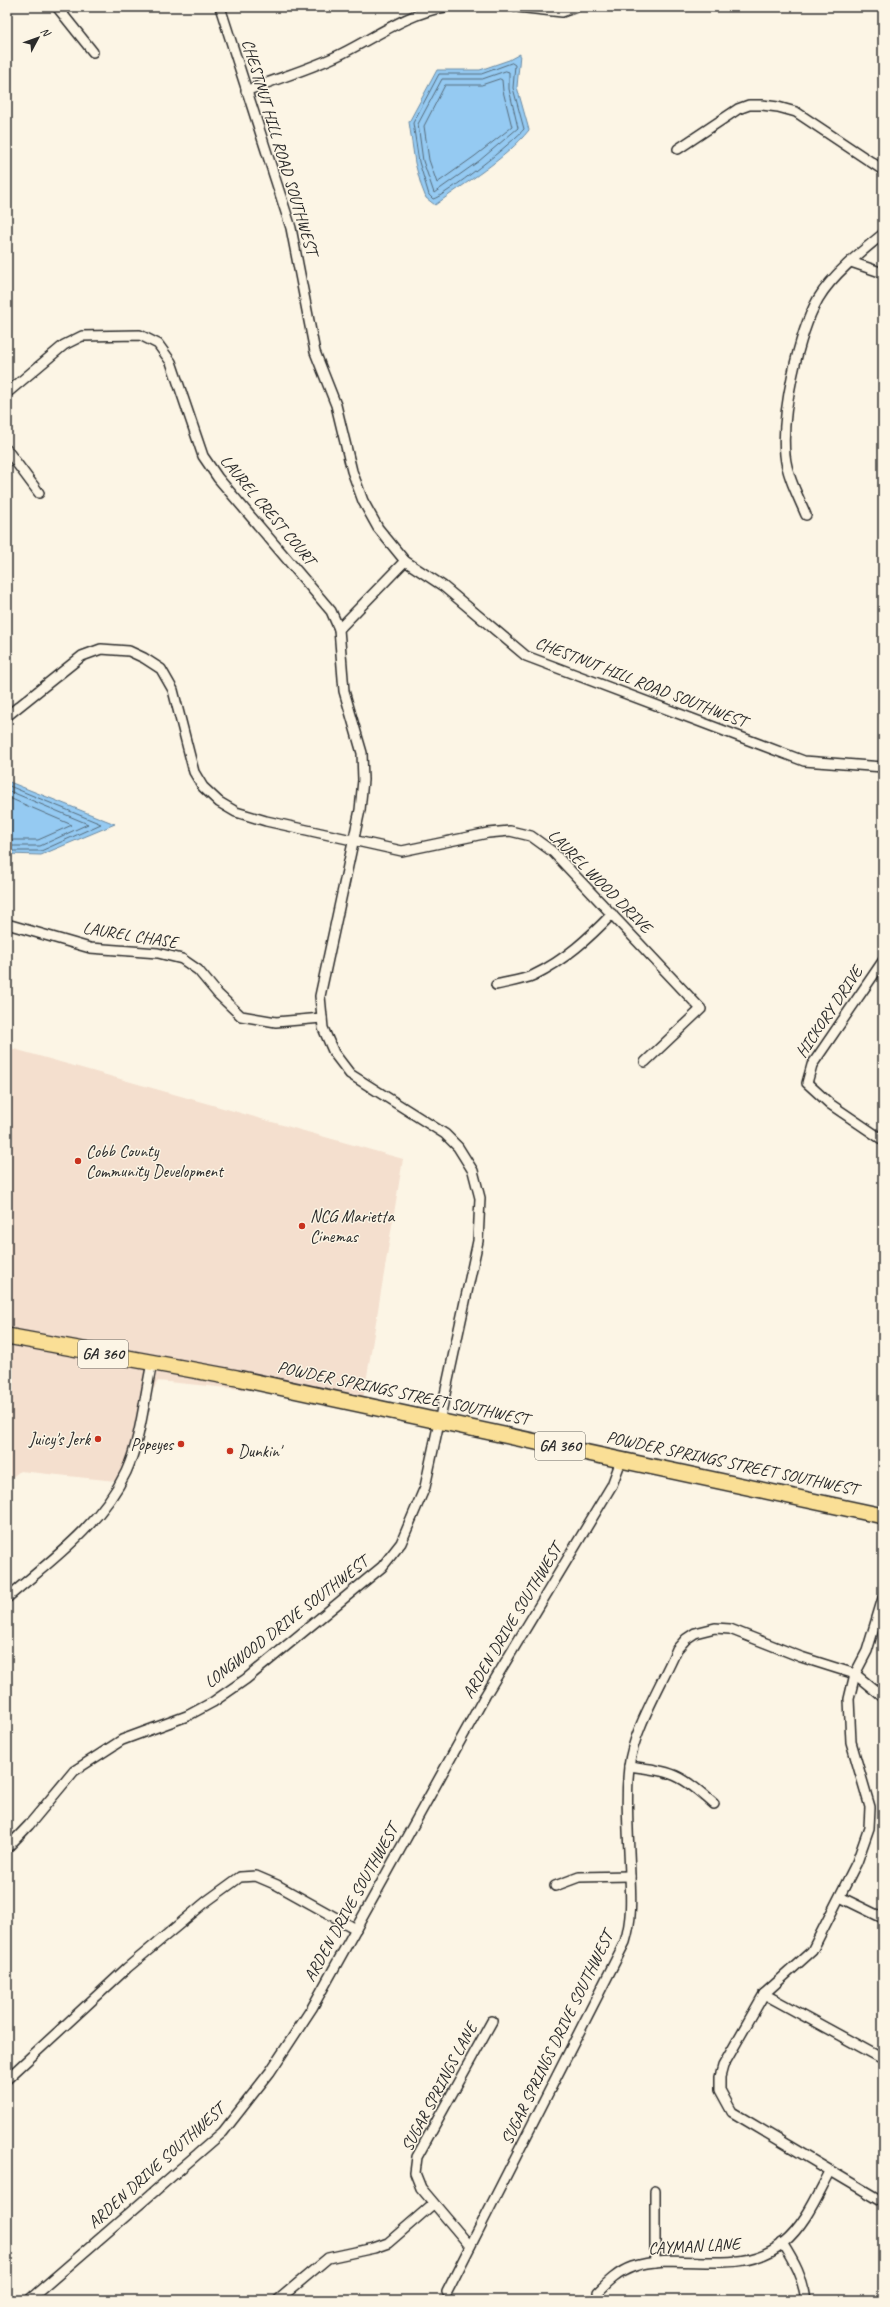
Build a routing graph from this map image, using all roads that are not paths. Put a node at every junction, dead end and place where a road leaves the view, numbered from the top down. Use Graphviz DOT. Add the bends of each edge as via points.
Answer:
graph roads {
  1 [pos="57,7"];
  2 [pos="220,7"];
  3 [pos="445,7"];
  4 [pos="517,7"];
  5 [pos="576,7"];
  6 [pos="93,52"];
  7 [pos="246,91"];
  8 [pos="678,149"];
  9 [pos="883,170"];
  10 [pos="883,234"];
  11 [pos="851,262"];
  12 [pos="883,273"];
  13 [pos="7,393"];
  14 [pos="7,450"];
  15 [pos="39,493"];
  16 [pos="806,515"];
  17 [pos="405,561"];
  18 [pos="339,629"];
  19 [pos="7,716"];
  20 [pos="883,767"];
  21 [pos="354,841"];
  22 [pos="612,914"];
  23 [pos="7,924"];
  24 [pos="883,961"];
  25 [pos="496,985"];
  26 [pos="322,1018"];
  27 [pos="645,1062"];
  28 [pos="883,1140"];
  29 [pos="7,1336"];
  30 [pos="152,1363"];
  31 [pos="438,1421"];
  32 [pos="622,1458"];
  33 [pos="883,1516"];
  34 [pos="7,1598"];
  35 [pos="883,1598"];
  36 [pos="854,1674"];
  37 [pos="883,1697"];
  38 [pos="629,1766"];
  39 [pos="714,1804"];
  40 [pos="7,1848"];
  41 [pos="630,1876"];
  42 [pos="555,1886"];
  43 [pos="840,1896"];
  44 [pos="883,1918"];
  45 [pos="356,1929"];
  46 [pos="764,1994"];
  47 [pos="492,2020"];
  48 [pos="883,2059"];
  49 [pos="7,2080"];
  50 [pos="830,2172"];
  51 [pos="655,2191"];
  52 [pos="883,2202"];
  53 [pos="433,2204"];
  54 [pos="782,2243"];
  55 [pos="470,2246"];
  56 [pos="655,2262"];
  57 [pos="447,2292"];
  58 [pos="598,2292"];
  59 [pos="29,2300"];
  60 [pos="278,2300"];
  61 [pos="806,2300"];
  1 -- 6 [label="street"];
  2 -- 7 [label="street, CHESTNUT HILL ROAD SOUTHWEST"];
  3 -- 7 [label="street" via="379,33 341,54"];
  4 -- 5 [label="street" via="562,12"];
  7 -- 17 [label="street, CHESTNUT HILL ROAD SOUTHWEST" via="291,228 302,273 315,352 336,405 352,470 363,501 378,528"];
  8 -- 9 [label="street" via="738,109 749,105 778,106 796,112"];
  10 -- 11 [label="street"];
  11 -- 12 [label="street"];
  11 -- 16 [label="street" via="819,298 810,318 798,356 787,409 785,455 790,478"];
  13 -- 18 [label="street, LAUREL CREST COURT" via="64,345 82,336 140,335 158,344 171,362 203,456 218,478 331,611"];
  14 -- 15 [label="street"];
  17 -- 18 [label="street"];
  17 -- 20 [label="street, CHESTNUT HILL ROAD SOUTHWEST" via="443,586 526,656 804,761"];
  18 -- 21 [label="street, LAUREL CREST COURT" via="344,691 362,754 363,780"];
  19 -- 21 [label="street, LAUREL WOOD DRIVE" via="82,656 101,649 129,651 161,669 173,690 194,772 203,787 219,802 236,812 266,821"];
  21 -- 22 [label="street, LAUREL WOOD DRIVE" via="402,851 488,833 510,831 532,836 553,852"];
  21 -- 26 [label="street, LAUREL CREST COURT" via="320,996"];
  22 -- 25 [label="street" via="583,944 561,959 533,975"];
  22 -- 27 [label="street, LAUREL WOOD DRIVE" via="701,1009"];
  23 -- 26 [label="street, LAUREL CHASE" via="90,948 158,953 182,959 198,970 241,1016 276,1022"];
  24 -- 28 [label="street, HICKORY DRIVE" via="812,1065 807,1083 830,1104"];
  26 -- 31 [label="street, LONGWOOD DRIVE SOUTHWEST" via="323,1028 334,1053 350,1074 445,1134 458,1147 473,1171 480,1198 478,1241"];
  29 -- 30 [label="main road, POWDER SPRINGS STREET SOUTHWEST / GA 360"];
  30 -- 31 [label="main road, POWDER SPRINGS STREET SOUTHWEST / GA 360"];
  30 -- 34 [label="street" via="137,1436 126,1472 104,1508 69,1545"];
  31 -- 32 [label="main road, POWDER SPRINGS STREET SOUTHWEST / GA 360"];
  31 -- 40 [label="street, LONGWOOD DRIVE SOUTHWEST" via="420,1502 401,1543 382,1567 246,1679 213,1702 167,1724 122,1740 74,1771 29,1826"];
  32 -- 33 [label="main road, POWDER SPRINGS STREET SOUTHWEST / GA 360"];
  32 -- 45 [label="street, ARDEN DRIVE SOUTHWEST" via="612,1485 485,1696"];
  35 -- 36 [label="street" via="867,1651"];
  36 -- 37 [label="street"];
  36 -- 38 [label="street, SUGAR SPRINGS DRIVE SOUTHWEST" via="801,1657 730,1629 715,1628 695,1633 686,1638 677,1650 637,1735"];
  36 -- 43 [label="street" via="849,1699 849,1728 868,1801 870,1820 862,1850"];
  38 -- 39 [label="street" via="660,1770 680,1776"];
  38 -- 41 [label="street, SUGAR SPRINGS DRIVE SOUTHWEST"];
  41 -- 42 [label="street" via="579,1877"];
  41 -- 55 [label="street, SUGAR SPRINGS DRIVE SOUTHWEST" via="630,1927 620,1953"];
  43 -- 44 [label="street"];
  43 -- 46 [label="street" via="812,1952"];
  45 -- 49 [label="street" via="277,1885 256,1876 240,1877 207,1901 127,1968"];
  45 -- 59 [label="street, ARDEN DRIVE SOUTHWEST" via="312,2008 275,2066 223,2132"];
  46 -- 48 [label="street"];
  46 -- 50 [label="street" via="723,2066 720,2076 723,2100 741,2119"];
  47 -- 53 [label="street, SUGAR SPRINGS LANE" via="417,2158 415,2173 421,2188"];
  50 -- 52 [label="street"];
  50 -- 54 [label="street, CAYMAN LANE" via="803,2220"];
  51 -- 56 [label="street"];
  53 -- 55 [label="street, SUGAR SPRINGS LANE"];
  53 -- 60 [label="street" via="388,2243 328,2258"];
  54 -- 56 [label="street, CAYMAN LANE" via="758,2256 732,2262"];
  54 -- 61 [label="street" via="802,2278"];
  55 -- 57 [label="street, SUGAR SPRINGS DRIVE SOUTHWEST"];
  56 -- 58 [label="street, CAYMAN LANE" via="621,2272"];
}
